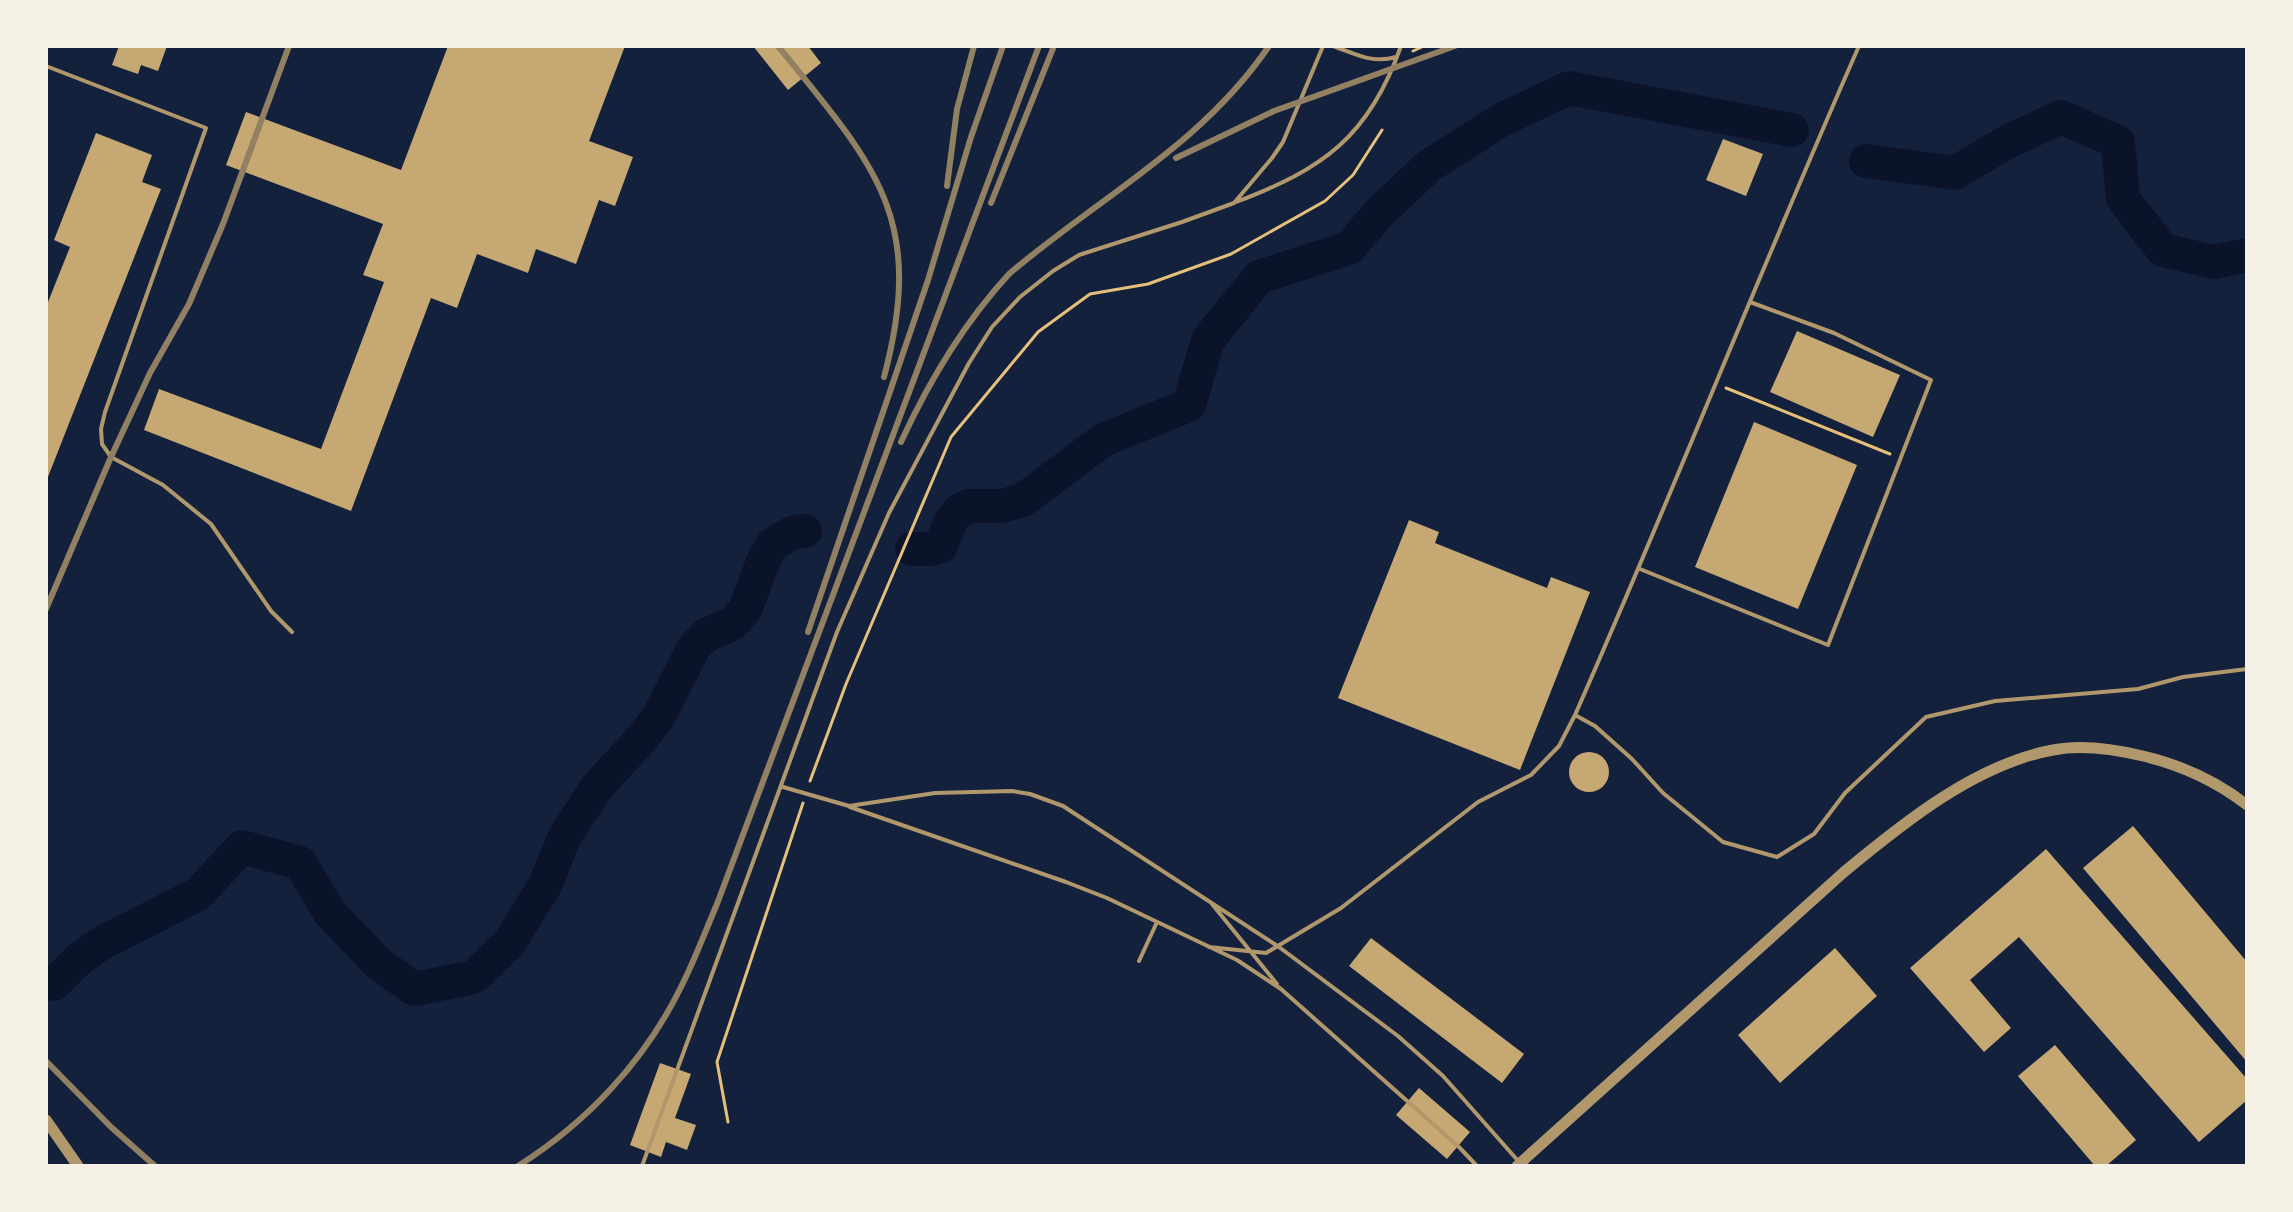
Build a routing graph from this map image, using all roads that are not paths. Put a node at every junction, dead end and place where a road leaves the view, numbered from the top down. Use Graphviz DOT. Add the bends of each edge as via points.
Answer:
graph roads {
  1 [pos="1323,46"];
  2 [pos="1333,46"];
  3 [pos="1401,46"];
  4 [pos="1859,46"];
  5 [pos="1397,57"];
  6 [pos="46,66"];
  7 [pos="1234,203"];
  8 [pos="1750,302"];
  9 [pos="1640,569"];
  10 [pos="292,632"];
  11 [pos="2247,669"];
  12 [pos="1575,715"];
  13 [pos="783,787"];
  14 [pos="2247,805"];
  15 [pos="849,806"];
  16 [pos="1208,900"];
  17 [pos="1157,922"];
  18 [pos="1209,947"];
  19 [pos="1279,947"];
  20 [pos="1252,953"];
  21 [pos="1139,961"];
  22 [pos="1281,989"];
  23 [pos="46,1120"];
  24 [pos="1519,1164"];
  25 [pos="78,1166"];
  26 [pos="642,1166"];
  27 [pos="1477,1166"];
  1 -- 7 [label="lane" via="1283,142"];
  2 -- 5 [label="lane" via="1381,62"];
  3 -- 5 [label="lane"];
  4 -- 8 [label="lane"];
  5 -- 7 [label="lane" via="1365,119 1330,156"];
  6 -- 10 [label="lane" via="206,128 105,412 102,444 111,457 163,485 211,524 271,611"];
  7 -- 13 [label="lane" via="1079,255 1020,297 992,327 889,513 837,632"];
  8 -- 9 [label="lane"];
  8 -- 9 [label="lane" via="1834,333 1931,380 1828,645"];
  9 -- 12 [label="lane"];
  11 -- 12 [label="lane" via="2138,689 1995,701 1926,717 1845,793 1814,834 1777,857 1723,842 1595,726"];
  12 -- 19 [label="lane" via="1559,746 1531,775 1478,802 1341,908"];
  13 -- 15 [label="lane"];
  13 -- 26 [label="lane"];
  14 -- 24 [label="street" via="2196,773 2161,760 2091,747 2052,750 1972,781 1923,810 1844,872"];
  15 -- 16 [label="lane" via="935,793 1030,794 1070,810"];
  15 -- 17 [label="lane" via="1066,882"];
  16 -- 19 [label="lane"];
  16 -- 20 [label="lane"];
  17 -- 18 [label="lane"];
  17 -- 21 [label="lane"];
  18 -- 20 [label="lane"];
  18 -- 22 [label="lane"];
  19 -- 20 [label="lane"];
  19 -- 24 [label="lane" via="1428,1062"];
  20 -- 22 [label="lane"];
  22 -- 27 [label="lane"];
  23 -- 25 [label="street"];
}
